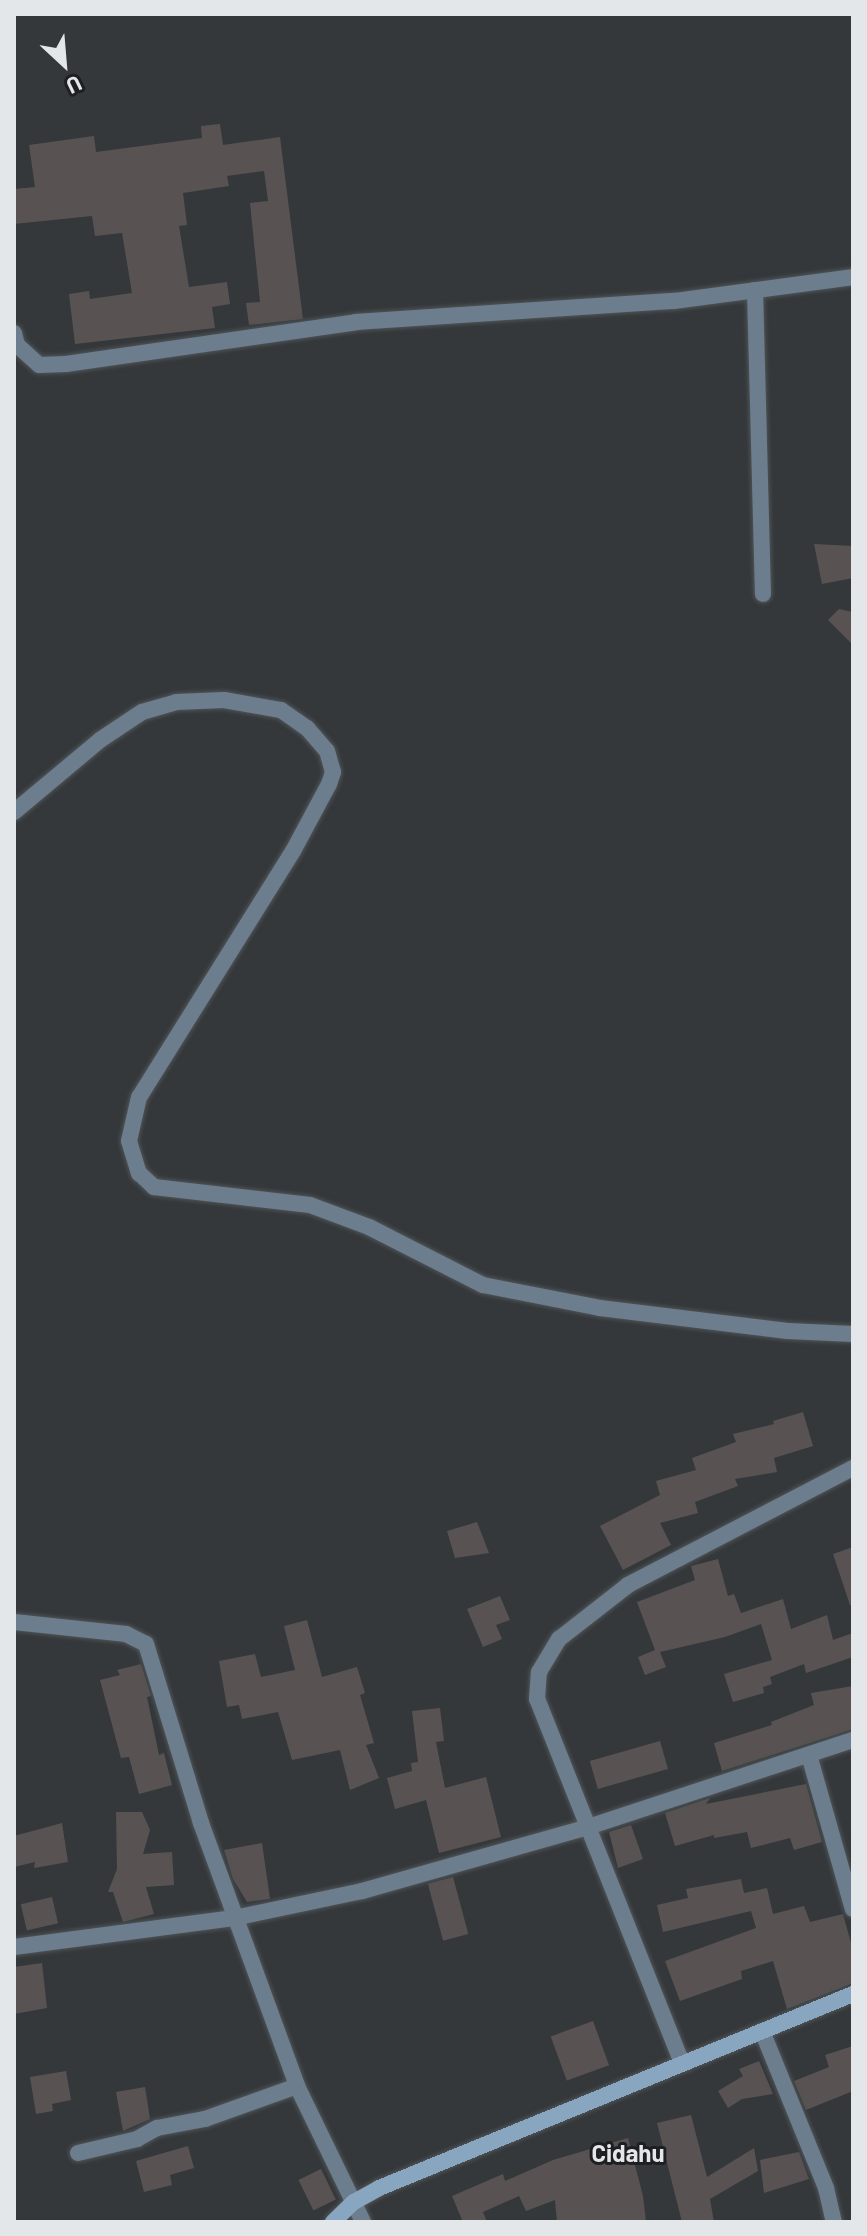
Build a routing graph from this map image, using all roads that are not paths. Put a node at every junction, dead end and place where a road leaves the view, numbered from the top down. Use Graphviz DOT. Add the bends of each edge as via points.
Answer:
graph roads {
  1 [pos="853,277"];
  2 [pos="755,290"];
  3 [pos="14,333"];
  4 [pos="763,594"];
  5 [pos="14,812"];
  6 [pos="853,1334"];
  7 [pos="853,1468"];
  8 [pos="14,1622"];
  9 [pos="853,1740"];
  10 [pos="809,1755"];
  11 [pos="588,1827"];
  12 [pos="853,1909"];
  13 [pos="234,1918"];
  14 [pos="14,1947"];
  15 [pos="853,1994"];
  16 [pos="762,2031"];
  17 [pos="682,2063"];
  18 [pos="297,2086"];
  19 [pos="78,2153"];
  20 [pos="354,2202"];
  21 [pos="333,2222"];
  22 [pos="363,2222"];
  23 [pos="834,2222"];
  1 -- 2 [label="street"];
  2 -- 3 [label="street" via="674,301 356,322 66,364 39,365 17,345"];
  2 -- 4 [label="street"];
  5 -- 6 [label="street" via="100,740 142,712 176,702 224,700 281,710 327,751 333,772 322,797 139,1097 129,1141 139,1173 154,1187 310,1205 369,1227 483,1285 615,1310"];
  7 -- 11 [label="street" via="628,1585 551,1648 539,1672 537,1699"];
  8 -- 13 [label="street" via="126,1634 146,1644"];
  9 -- 10 [label="street"];
  10 -- 11 [label="street"];
  10 -- 12 [label="street"];
  11 -- 13 [label="street" via="362,1891"];
  11 -- 17 [label="street"];
  13 -- 14 [label="street"];
  13 -- 18 [label="street"];
  15 -- 16 [label="main road"];
  16 -- 17 [label="main road"];
  16 -- 23 [label="street" via="826,2188"];
  17 -- 20 [label="main road"];
  18 -- 19 [label="street" via="205,2119"];
  18 -- 20 [label="street"];
  20 -- 21 [label="main road"];
  20 -- 22 [label="street"];
}
